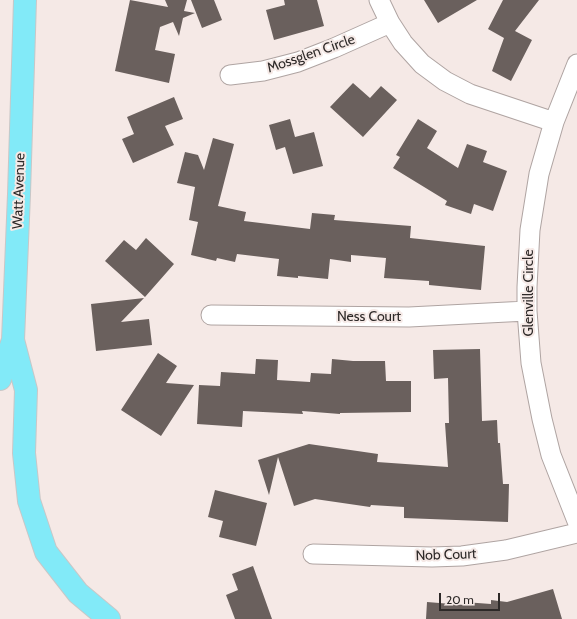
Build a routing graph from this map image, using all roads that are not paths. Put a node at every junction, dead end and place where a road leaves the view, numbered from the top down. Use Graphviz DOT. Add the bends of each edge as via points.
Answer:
graph roads {
  1 [pos="25,0"];
  2 [pos="379,0"];
  3 [pos="390,23"];
  4 [pos="577,64"];
  5 [pos="230,75"];
  6 [pos="554,122"];
  7 [pos="527,311"];
  8 [pos="211,315"];
  9 [pos="13,340"];
  10 [pos="0,379"];
  11 [pos="577,521"];
  12 [pos="577,533"];
  13 [pos="313,554"];
  14 [pos="109,619"];
  1 -- 9 [label="main road, Watt Avenue"];
  2 -- 3 [label="street"];
  3 -- 5 [label="street, Mossglen Circle" via="298,62 263,71"];
  3 -- 6 [label="street" via="403,43 422,64 444,81 470,94"];
  4 -- 6 [label="street, Glenville Circle"];
  6 -- 7 [label="street, Glenville Circle" via="540,174 530,230"];
  7 -- 8 [label="street, Ness Court" via="409,317"];
  7 -- 11 [label="street, Glenville Circle" via="531,362 542,419 551,455"];
  9 -- 10 [label="main road, Watt Avenue"];
  9 -- 14 [label="main road" via="26,390 24,454 29,501 46,552 78,593"];
  12 -- 13 [label="street, Nob Court" via="506,550 462,556"];
}
